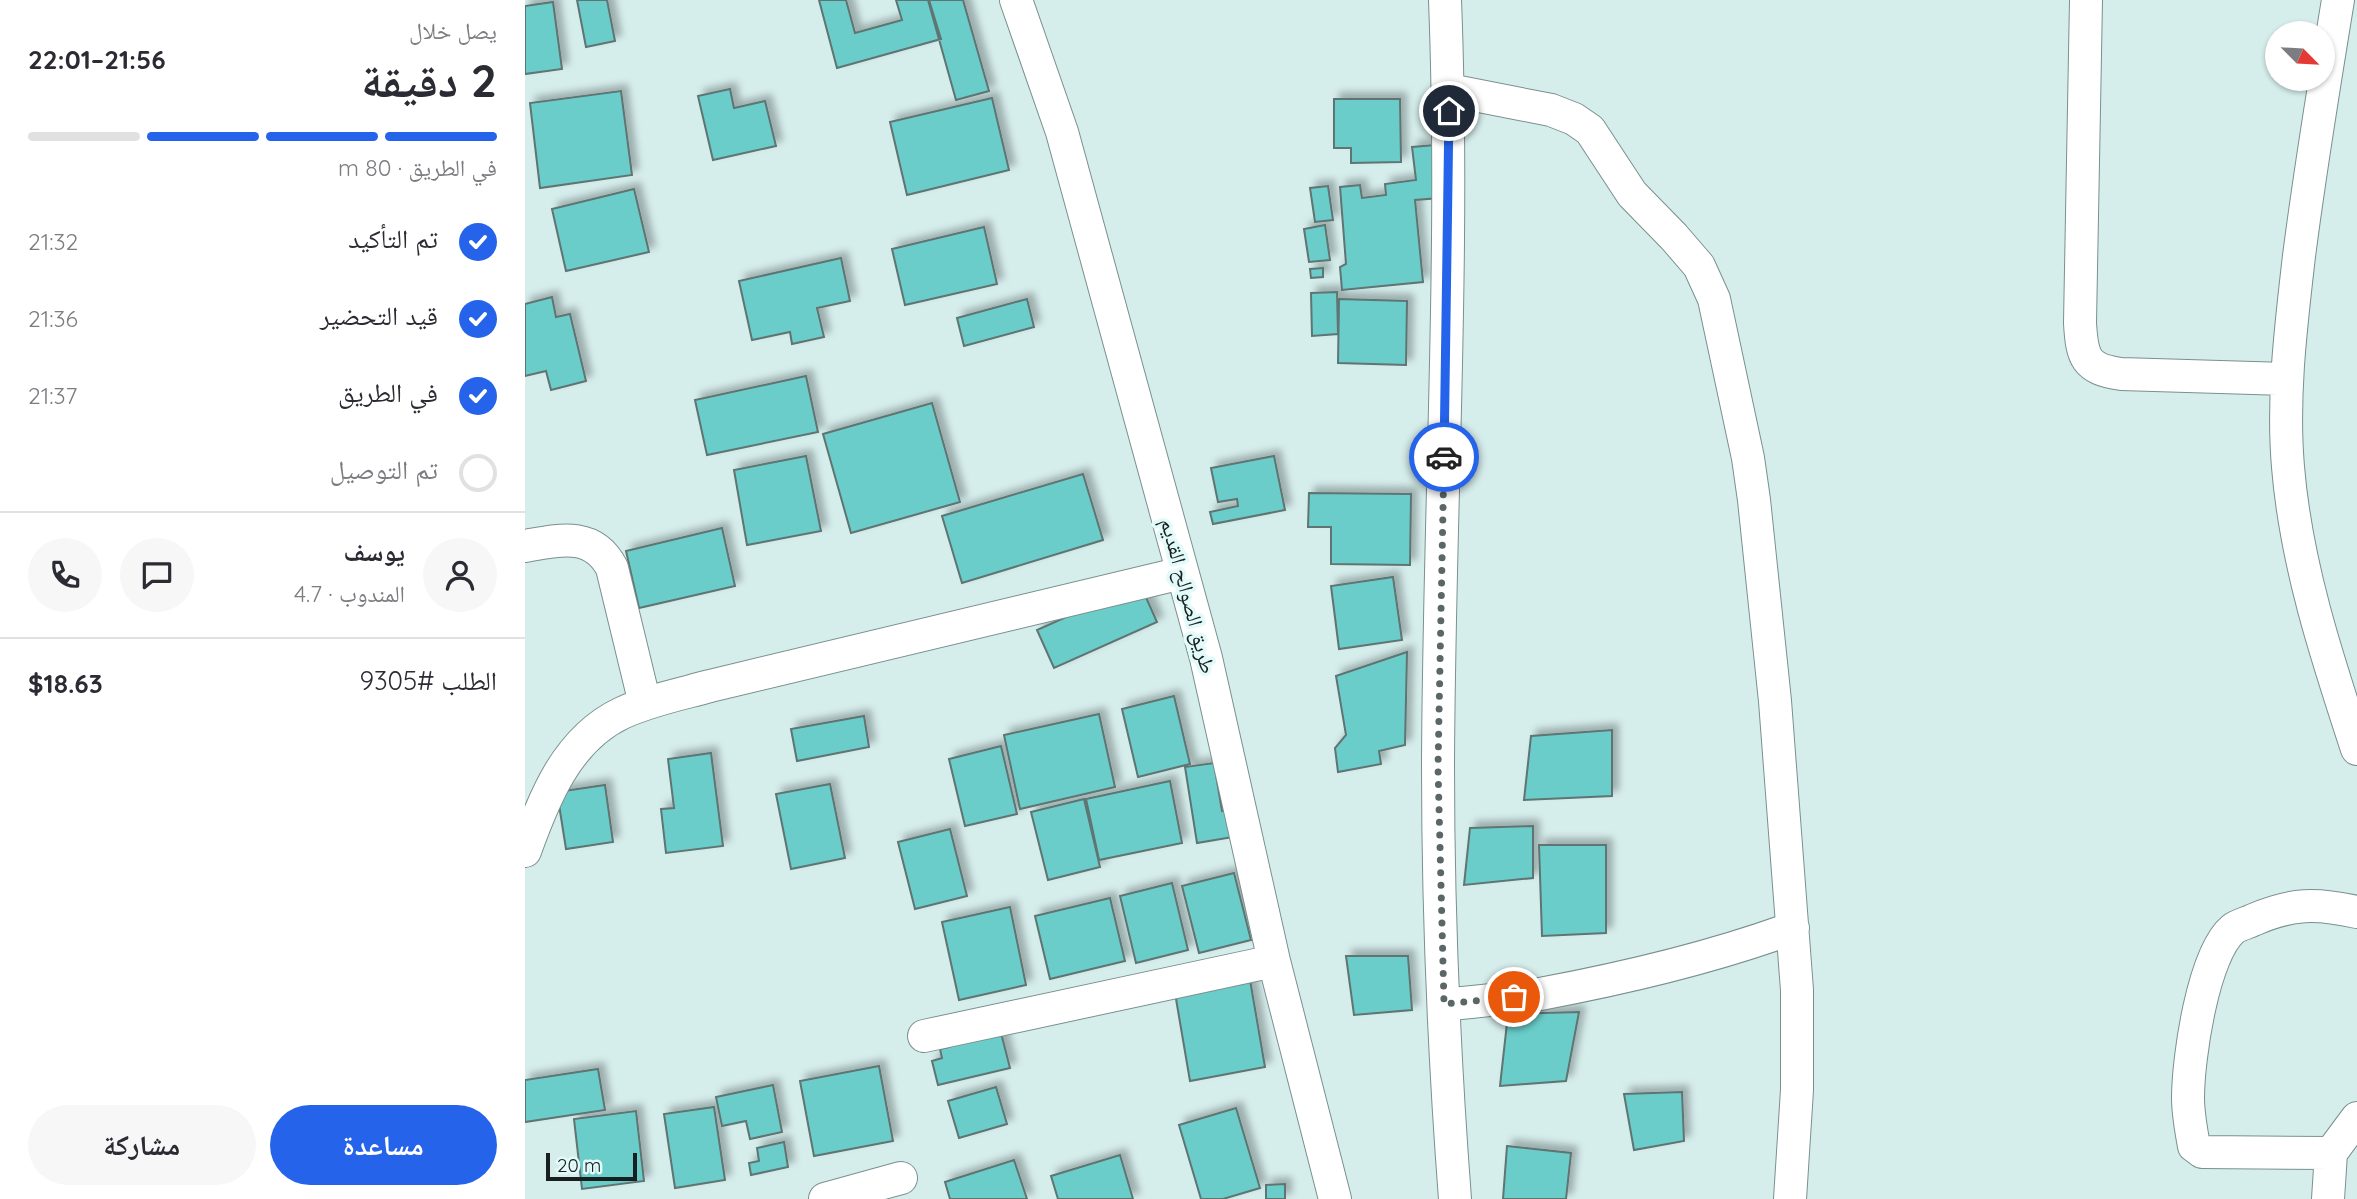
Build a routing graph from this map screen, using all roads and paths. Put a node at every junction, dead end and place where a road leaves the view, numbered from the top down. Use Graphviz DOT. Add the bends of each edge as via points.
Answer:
graph roads {
  1 [pos="1016,0"];
  2 [pos="1445,0"];
  3 [pos="2086,0"];
  4 [pos="2338,0"];
  5 [pos="1449,90"];
  6 [pos="2286,379"];
  7 [pos="525,546"];
  8 [pos="1182,573"];
  9 [pos="645,704"];
  10 [pos="2357,750"];
  11 [pos="525,852"];
  12 [pos="2357,912"];
  13 [pos="1793,928"];
  14 [pos="1275,961"];
  15 [pos="1444,1004"];
  16 [pos="924,1036"];
  17 [pos="2357,1118"];
  18 [pos="2331,1153"];
  19 [pos="901,1178"];
  20 [pos="825,1199"];
  21 [pos="1335,1199"];
  22 [pos="1455,1199"];
  23 [pos="1790,1199"];
  24 [pos="2328,1199"];
  1 -- 8 [label="street, طريق الصوالح القديم" via="1066,145"];
  2 -- 5 [label="street"];
  3 -- 6 [label="street" via="2080,323 2084,357 2107,372 2122,374"];
  4 -- 6 [label="street" via="2309,175"];
  5 -- 13 [label="street" via="1551,110 1590,130 1632,194 1699,266 1714,299 1754,500"];
  5 -- 15 [label="street" via="1438,767"];
  6 -- 10 [label="street" via="2288,467 2301,557"];
  7 -- 9 [label="street" via="581,542 606,556"];
  8 -- 9 [label="street"];
  8 -- 14 [label="street, طريق الصوالح القديم" via="1225,735"];
  9 -- 11 [label="street" via="590,734 562,767"];
  12 -- 18 [label="street" via="2323,905 2279,909 2234,928 2208,971 2188,1096 2194,1146 2202,1152"];
  13 -- 15 [label="street" via="1729,951 1636,975 1537,994"];
  13 -- 23 [label="street" via="1797,1090"];
  14 -- 16 [label="street"];
  14 -- 21 [label="street, طريق الصوالح القديم"];
  15 -- 22 [label="street"];
  17 -- 18 [label="street"];
  18 -- 24 [label="street"];
  19 -- 20 [label="street"];
}
